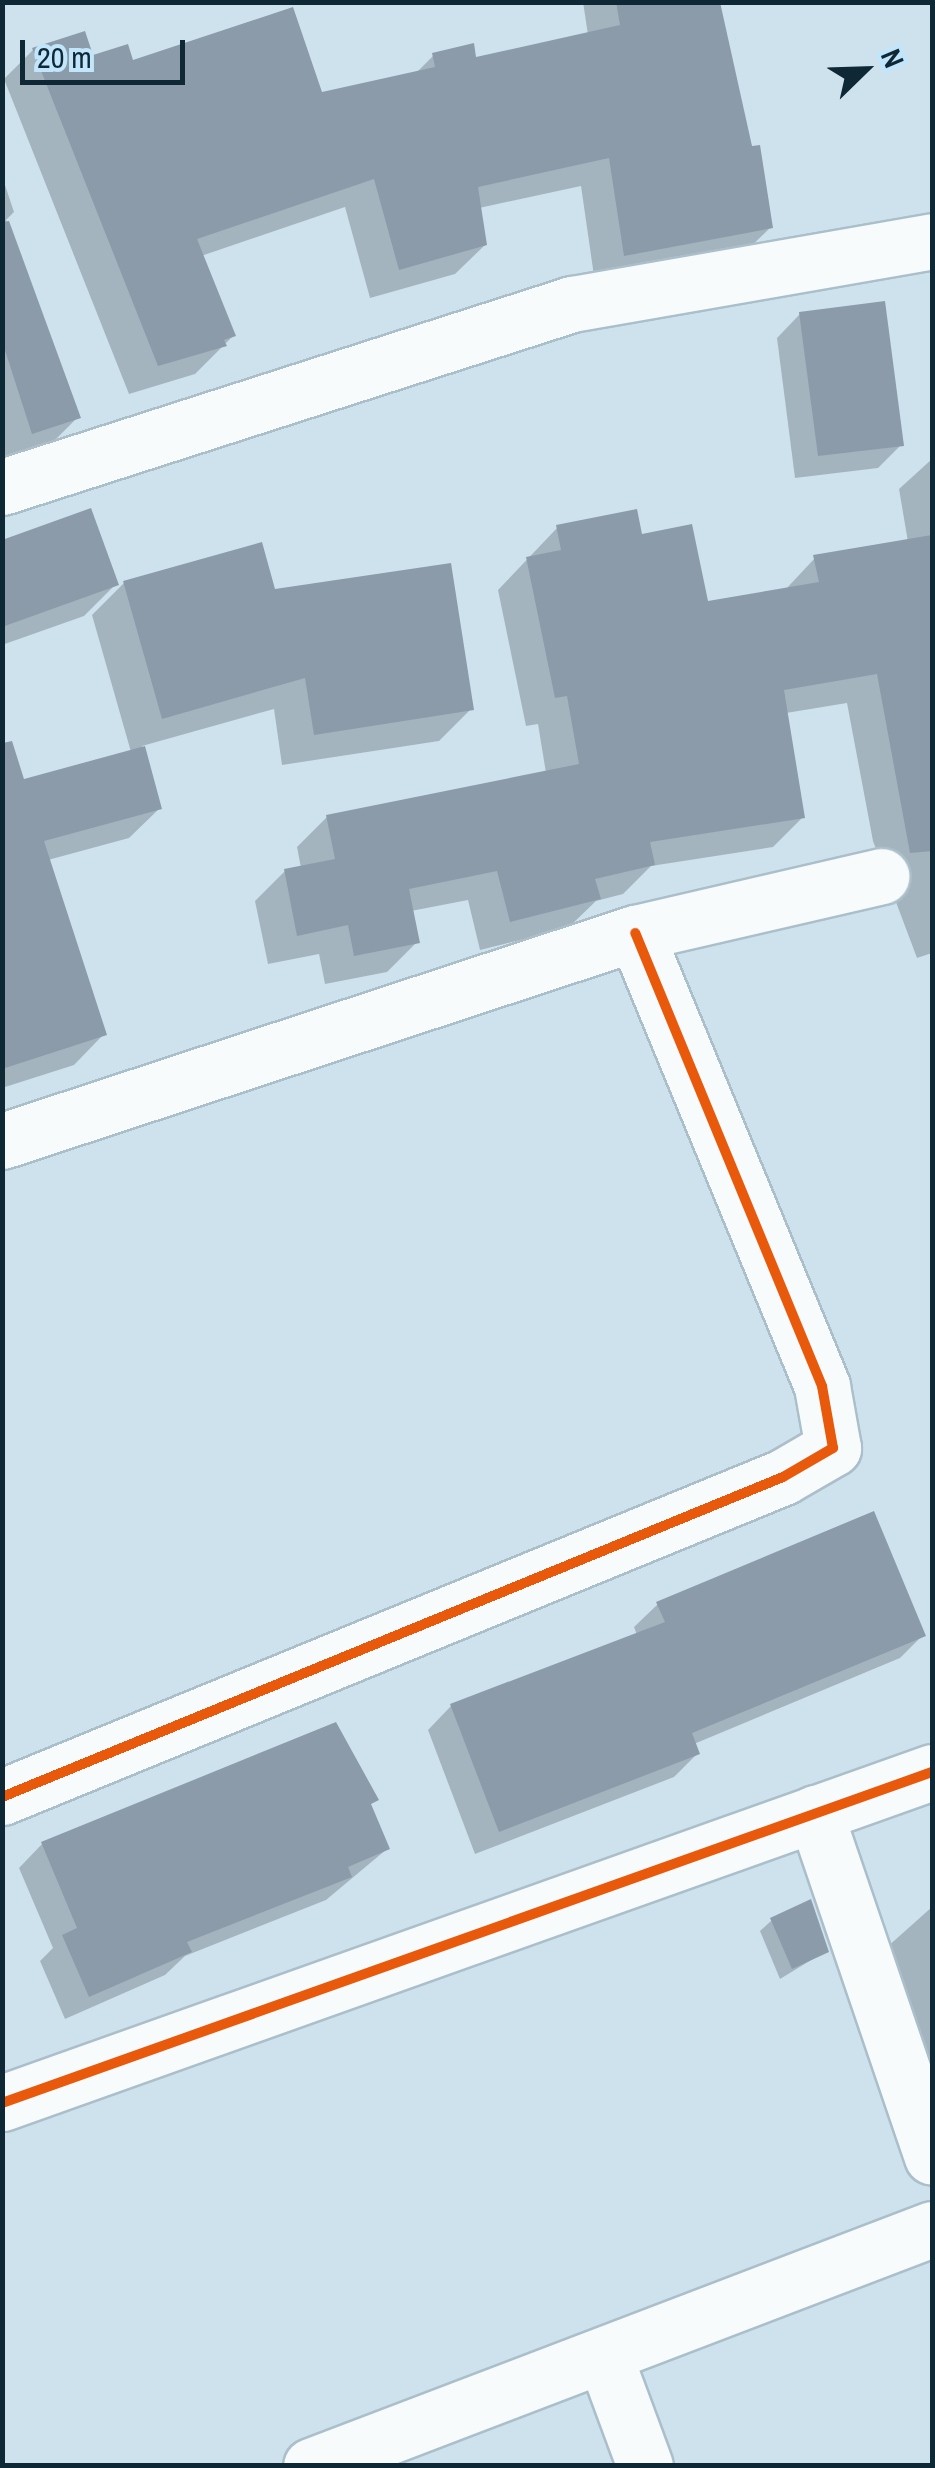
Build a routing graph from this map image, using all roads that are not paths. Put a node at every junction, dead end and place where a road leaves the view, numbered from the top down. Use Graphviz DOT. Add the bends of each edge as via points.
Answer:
graph roads {
  1 [pos="932,241"];
  2 [pos="2,487"];
  3 [pos="881,876"];
  4 [pos="635,933"];
  5 [pos="2,1141"];
  6 [pos="932,1772"];
  7 [pos="2,1797"];
  8 [pos="815,1814"];
  9 [pos="2,2104"];
  10 [pos="932,2157"];
  11 [pos="932,2229"];
  12 [pos="604,2355"];
  13 [pos="311,2466"];
  14 [pos="645,2466"];
  1 -- 2 [label="street" via="572,304"];
  3 -- 4 [label="street"];
  4 -- 5 [label="street"];
  4 -- 7 [label="street" via="822,1386 833,1448 783,1477"];
  6 -- 8 [label="street"];
  8 -- 9 [label="street"];
  8 -- 10 [label="street"];
  11 -- 12 [label="street"];
  12 -- 13 [label="street"];
  12 -- 14 [label="street"];
}
